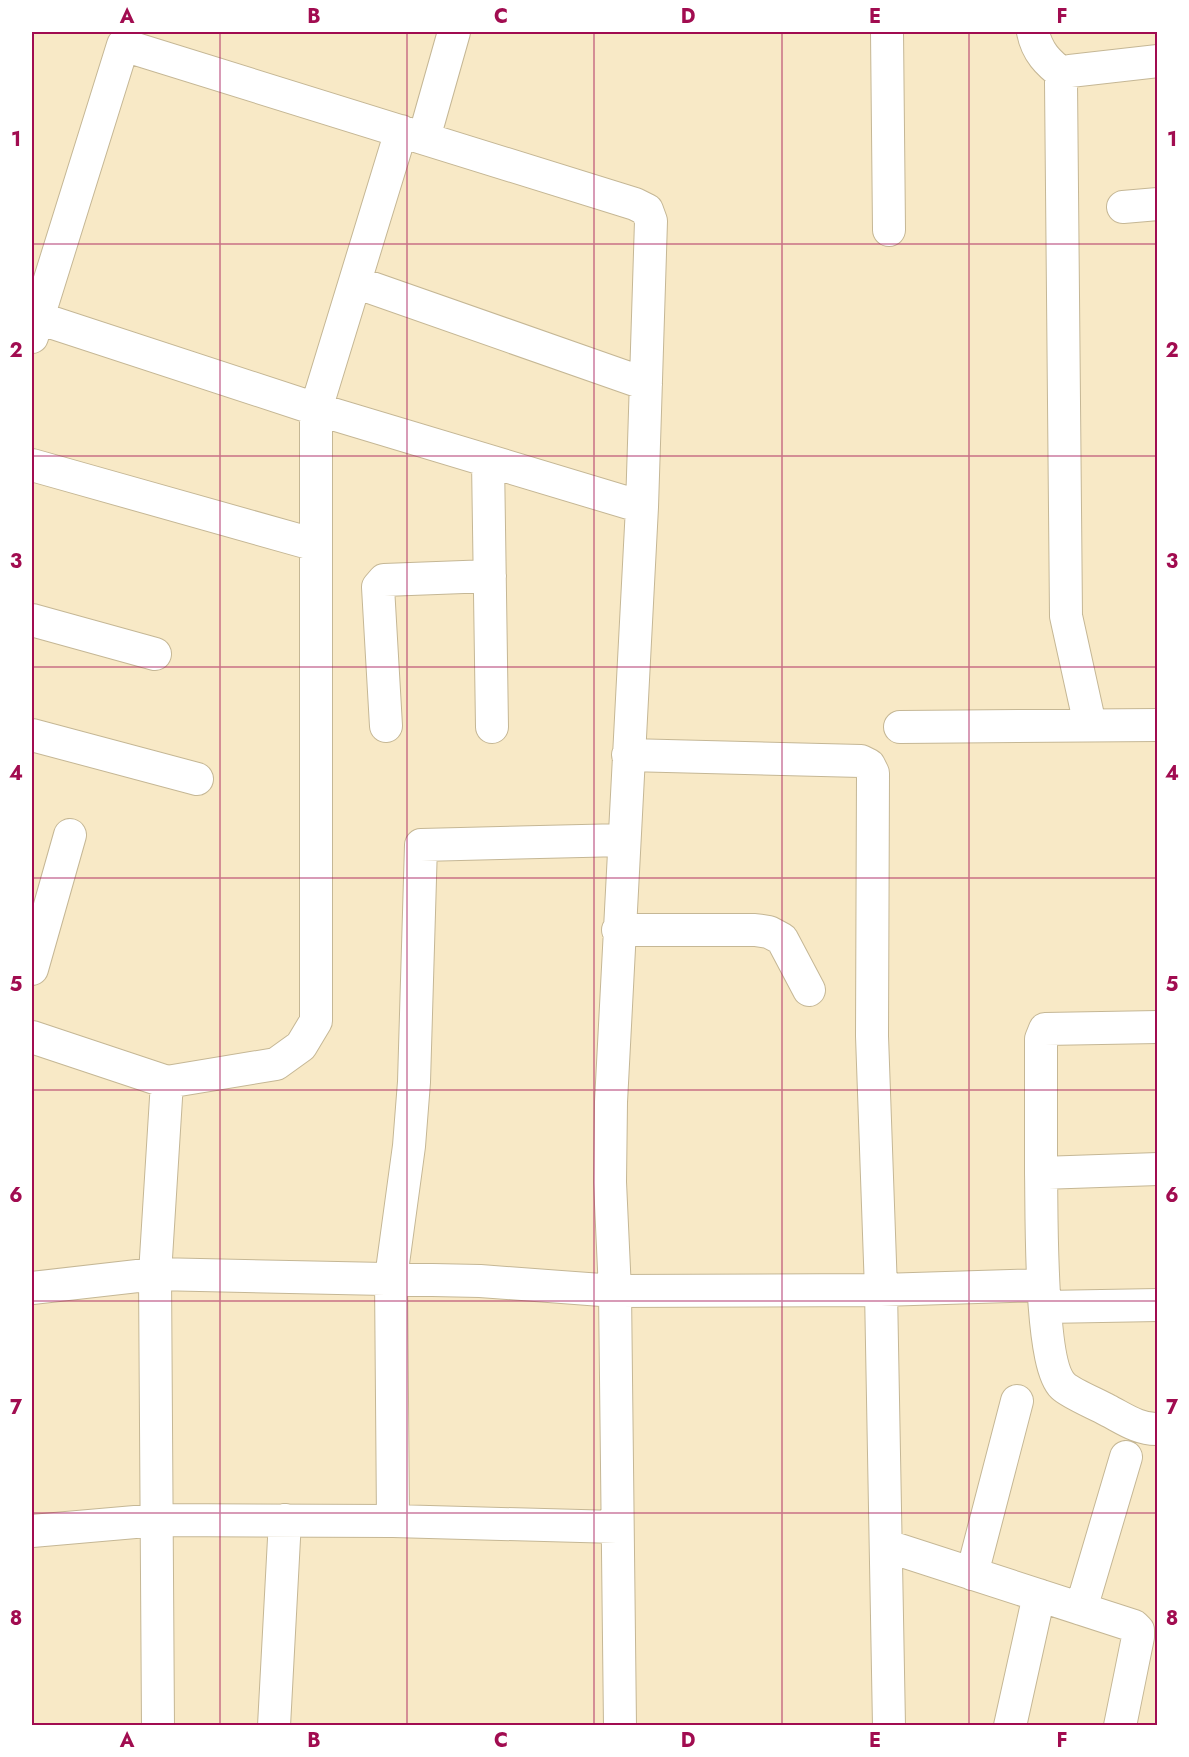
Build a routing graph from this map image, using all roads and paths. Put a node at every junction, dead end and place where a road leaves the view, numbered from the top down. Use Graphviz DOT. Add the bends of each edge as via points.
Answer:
graph roads {
  1 [pos="454,32"];
  2 [pos="887,32"];
  3 [pos="1033,32"];
  4 [pos="1158,61"];
  5 [pos="1064,75"];
  6 [pos="413,134"];
  7 [pos="1158,204"];
  8 [pos="1124,207"];
  9 [pos="888,230"];
  10 [pos="355,282"];
  11 [pos="34,324"];
  12 [pos="646,384"];
  13 [pos="316,409"];
  14 [pos="488,461"];
  15 [pos="32,465"];
  16 [pos="642,507"];
  17 [pos="316,545"];
  18 [pos="490,576"];
  19 [pos="32,620"];
  20 [pos="156,654"];
  21 [pos="1090,725"];
  22 [pos="1158,725"];
  23 [pos="386,726"];
  24 [pos="492,727"];
  25 [pos="900,727"];
  26 [pos="32,735"];
  27 [pos="628,755"];
  28 [pos="197,779"];
  29 [pos="70,835"];
  30 [pos="624,840"];
  31 [pos="618,930"];
  32 [pos="32,969"];
  33 [pos="809,990"];
  34 [pos="1158,1027"];
  35 [pos="32,1038"];
  36 [pos="167,1082"];
  37 [pos="1158,1169"];
  38 [pos="1041,1173"];
  39 [pos="155,1274"];
  40 [pos="391,1278"];
  41 [pos="32,1288"];
  42 [pos="881,1290"];
  43 [pos="615,1291"];
  44 [pos="1044,1296"];
  45 [pos="1158,1305"];
  46 [pos="1017,1401"];
  47 [pos="1158,1429"];
  48 [pos="1126,1457"];
  49 [pos="285,1520"];
  50 [pos="158,1521"];
  51 [pos="393,1521"];
  52 [pos="617,1527"];
  53 [pos="32,1531"];
  54 [pos="887,1546"];
  55 [pos="972,1574"];
  56 [pos="1039,1595"];
  57 [pos="1081,1609"];
  58 [pos="158,1725"];
  59 [pos="274,1725"];
  60 [pos="620,1725"];
  61 [pos="889,1725"];
  62 [pos="1010,1725"];
  63 [pos="1120,1725"];
  1 -- 6 [label="street"];
  2 -- 9 [label="street"];
  3 -- 5 [label="street" via="1046,61"];
  4 -- 5 [label="street" via="1070,71"];
  5 -- 21 [label="street" via="1061,82 1066,616"];
  6 -- 10 [label="street"];
  6 -- 11 [label="street" via="123,45"];
  6 -- 12 [label="street" via="647,210 651,221"];
  7 -- 8 [label="street"];
  10 -- 12 [label="street"];
  10 -- 13 [label="street"];
  11 -- 13 [label="street"];
  12 -- 16 [label="street"];
  13 -- 14 [label="street"];
  13 -- 17 [label="street"];
  14 -- 16 [label="street"];
  14 -- 18 [label="street"];
  15 -- 17 [label="street"];
  16 -- 27 [label="street"];
  17 -- 36 [label="street" via="316,1021 301,1046 276,1064"];
  18 -- 23 [label="street" via="380,582"];
  18 -- 24 [label="street"];
  19 -- 20 [label="street"];
  21 -- 22 [label="street"];
  21 -- 25 [label="street"];
  26 -- 28 [label="street"];
  27 -- 30 [label="street"];
  27 -- 42 [label="street" via="861,761 873,773 872,1036"];
  29 -- 32 [label="street"];
  30 -- 31 [label="street"];
  30 -- 40 [label="street" via="421,845 414,1082"];
  31 -- 33 [label="street" via="769,932 783,939"];
  31 -- 43 [label="street" via="610,1114"];
  34 -- 38 [label="street" via="1045,1029 1041,1040"];
  35 -- 36 [label="street"];
  36 -- 39 [label="street"];
  37 -- 38 [label="street"];
  38 -- 44 [label="street"];
  39 -- 40 [label="street"];
  39 -- 41 [label="street"];
  39 -- 50 [label="street"];
  40 -- 43 [label="street"];
  40 -- 51 [label="street"];
  42 -- 43 [label="street"];
  42 -- 44 [label="street"];
  42 -- 54 [label="street"];
  43 -- 52 [label="street"];
  44 -- 45 [label="street"];
  44 -- 47 [label="street" via="1050,1359 1063,1386 1138,1426"];
  46 -- 55 [label="street"];
  48 -- 57 [label="street"];
  49 -- 50 [label="street"];
  49 -- 51 [label="street"];
  49 -- 59 [label="street"];
  50 -- 53 [label="street"];
  50 -- 58 [label="street"];
  51 -- 52 [label="street"];
  52 -- 60 [label="street"];
  54 -- 55 [label="street"];
  54 -- 61 [label="street"];
  55 -- 56 [label="street"];
  56 -- 57 [label="street"];
  56 -- 62 [label="street"];
  57 -- 63 [label="street" via="1138,1630"];
}
